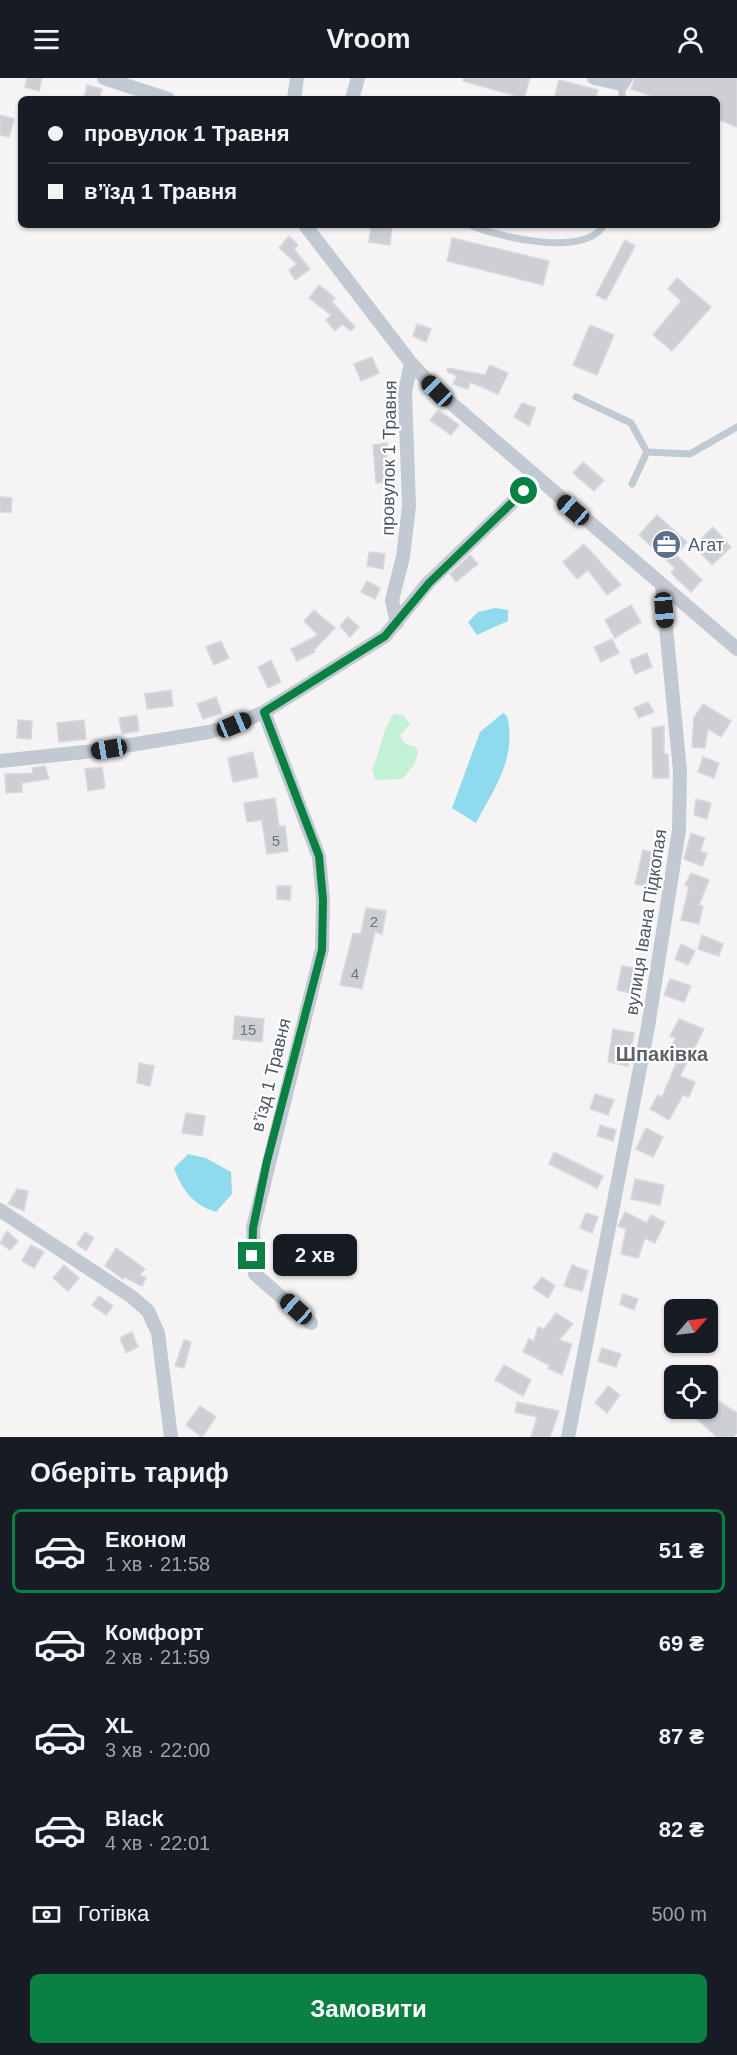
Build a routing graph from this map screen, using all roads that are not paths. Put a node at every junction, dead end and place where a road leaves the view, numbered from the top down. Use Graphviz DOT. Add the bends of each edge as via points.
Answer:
graph roads {
  1 [pos="104,78"];
  2 [pos="297,78"];
  3 [pos="358,78"];
  4 [pos="594,78"];
  5 [pos="624,81"];
  6 [pos="159,96"];
  7 [pos="294,96"];
  8 [pos="353,96"];
  9 [pos="622,96"];
  10 [pos="482,228"];
  11 [pos="600,228"];
  12 [pos="317,232"];
  13 [pos="411,363"];
  14 [pos="576,397"];
  15 [pos="737,427"];
  16 [pos="647,452"];
  17 [pos="537,479"];
  18 [pos="633,484"];
  19 [pos="662,586"];
  20 [pos="397,623"];
  21 [pos="737,649"];
  22 [pos="264,712"];
  23 [pos="0,761"];
  24 [pos="0,1210"];
  25 [pos="311,1323"];
  26 [pos="171,1437"];
  27 [pos="567,1437"];
  1 -- 6 [label="street"];
  2 -- 7 [label="street"];
  3 -- 8 [label="street"];
  4 -- 5 [label="street"];
  5 -- 9 [label="lane"];
  10 -- 11 [label="lane" via="552,245 586,238"];
  12 -- 13 [label="street"];
  13 -- 17 [label="street"];
  13 -- 20 [label="street, провулок 1 Травня" via="405,392 409,506 403,557 392,600"];
  14 -- 16 [label="lane" via="631,423"];
  15 -- 16 [label="lane" via="690,454"];
  16 -- 18 [label="lane"];
  17 -- 19 [label="street"];
  17 -- 20 [label="street" via="429,583"];
  19 -- 21 [label="street"];
  19 -- 27 [label="street, вулиця Івана Підкопая" via="680,771 679,830 648,1027"];
  20 -- 22 [label="street" via="385,636"];
  22 -- 23 [label="street" via="209,732"];
  22 -- 25 [label="street, в’їзд 1 Травня" via="319,856 322,950 267,1161 253,1228 252,1256 255,1274"];
  24 -- 26 [label="street" via="148,1311 158,1333"];
}
